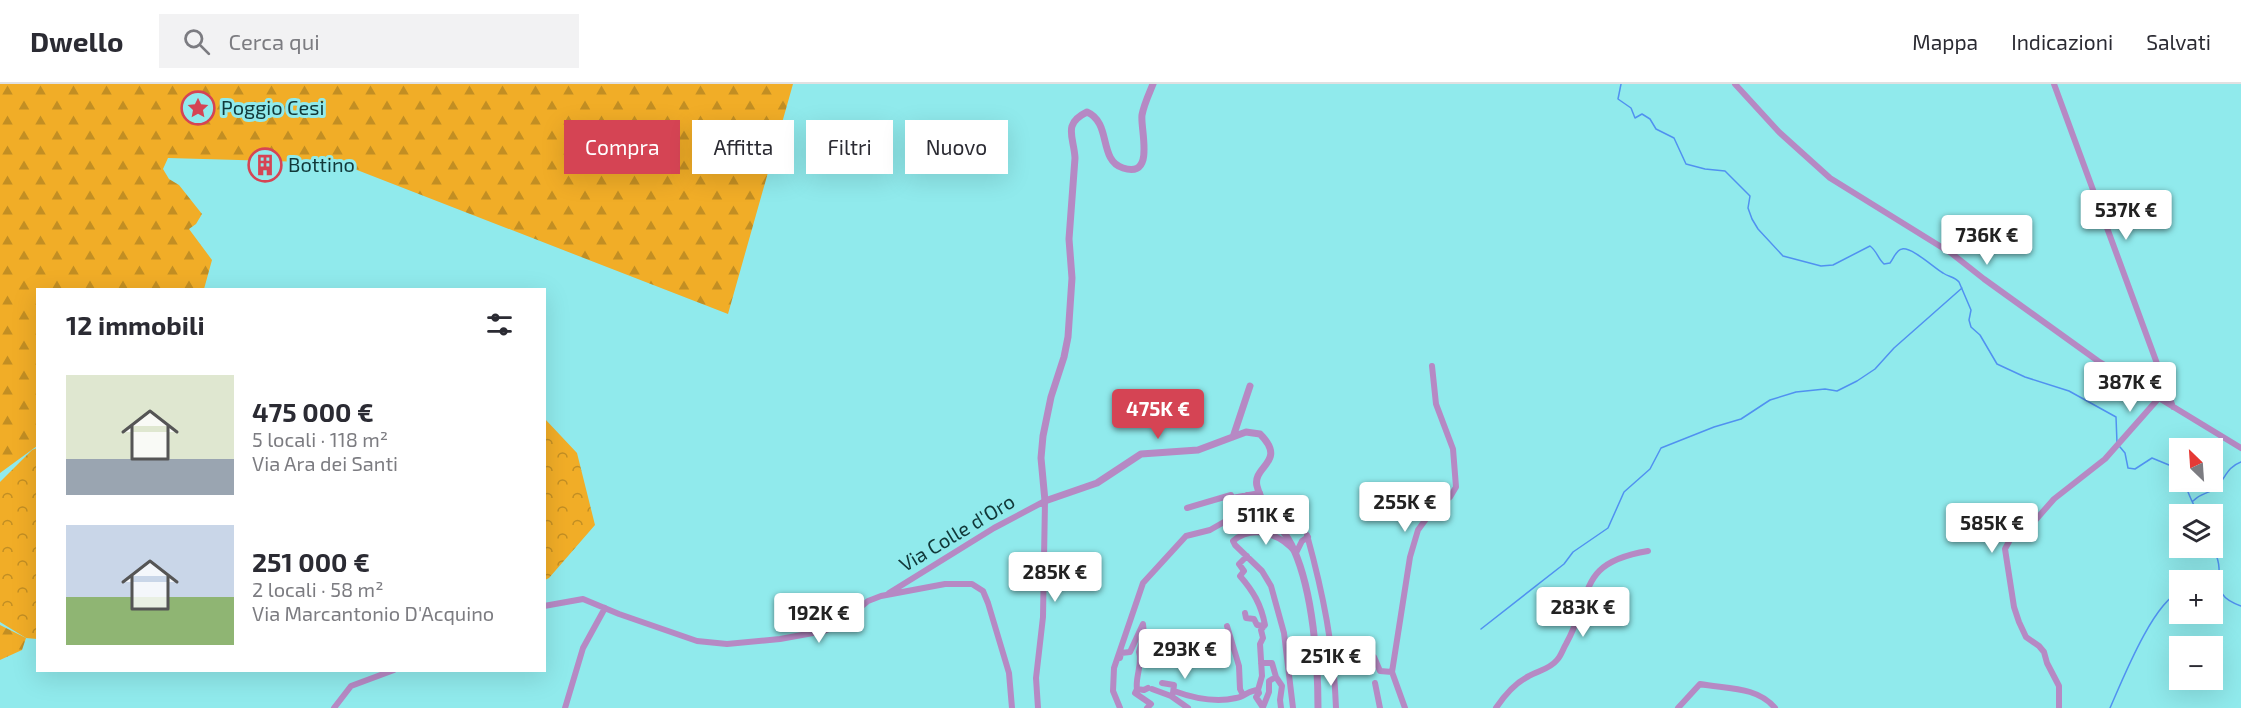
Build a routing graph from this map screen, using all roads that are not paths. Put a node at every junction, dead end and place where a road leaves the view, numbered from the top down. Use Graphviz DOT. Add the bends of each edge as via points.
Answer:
graph roads {
  1 [pos="1153,84"];
  2 [pos="2054,84"];
  3 [pos="1737,85"];
  4 [pos="1432,366"];
  5 [pos="1250,386"];
  6 [pos="2158,399"];
  7 [pos="2173,407"];
  8 [pos="1233,437"];
  9 [pos="2241,448"];
  10 [pos="1260,493"];
  11 [pos="1045,501"];
  12 [pos="1187,508"];
  13 [pos="1271,513"];
  14 [pos="1648,551"];
  15 [pos="1296,553"];
  16 [pos="1247,556"];
  17 [pos="886,594"];
  18 [pos="546,606"];
  19 [pos="605,608"];
  20 [pos="1245,614"];
  21 [pos="1227,626"];
  22 [pos="1264,626"];
  23 [pos="1374,657"];
  24 [pos="1261,663"];
  25 [pos="1114,665"];
  26 [pos="389,672"];
  27 [pos="1392,672"];
  28 [pos="1276,677"];
  29 [pos="1162,682"];
  30 [pos="1376,683"];
  31 [pos="1258,690"];
  32 [pos="1136,692"];
  33 [pos="1172,693"];
  34 [pos="1243,695"];
  35 [pos="1262,707"];
  36 [pos="334,708"];
  37 [pos="565,708"];
  38 [pos="1012,708"];
  39 [pos="1038,708"];
  40 [pos="1120,708"];
  41 [pos="1147,708"];
  42 [pos="1188,708"];
  43 [pos="1281,708"];
  44 [pos="1293,708"];
  45 [pos="1318,708"];
  46 [pos="1336,708"];
  47 [pos="1380,708"];
  48 [pos="1405,708"];
  49 [pos="1496,708"];
  50 [pos="1678,708"];
  51 [pos="1774,708"];
  52 [pos="2059,708"];
  1 -- 11 [label="street" via="1142,113 1144,157 1137,167 1125,169 1117,165 1094,116 1087,112 1072,123 1070,135 1075,158 1068,337 1044,436 1041,458"];
  2 -- 7 [label="street"];
  3 -- 6 [label="street" via="1779,132 1830,178 1951,253 2098,361"];
  4 -- 27 [label="street" via="1436,404 1453,449 1456,487 1419,530 1410,557"];
  5 -- 8 [label="street"];
  6 -- 7 [label="street"];
  6 -- 52 [label="street" via="2106,459 2054,499 2032,524 2013,534 2005,549 2019,622 2026,637 2044,652 2059,686"];
  7 -- 9 [label="street"];
  8 -- 10 [label="street" via="1254,432 1267,443 1270,458 1257,478"];
  8 -- 11 [label="street" via="1198,450 1141,454 1100,482"];
  10 -- 12 [label="street" via="1232,498 1231,495"];
  10 -- 13 [label="street"];
  11 -- 17 [label="street, Via Colle d'Oro"];
  11 -- 39 [label="street" via="1043,616 1036,678"];
  13 -- 15 [label="street"];
  13 -- 25 [label="street" via="1224,522 1186,536 1143,583"];
  14 -- 49 [label="street" via="1626,554 1605,565 1587,587 1577,625 1559,659 1521,681"];
  15 -- 16 [label="street" via="1266,533 1248,533 1233,541"];
  15 -- 45 [label="street" via="1309,604"];
  15 -- 46 [label="street" via="1307,535 1330,631"];
  16 -- 22 [label="street" via="1239,564 1244,570 1240,576 1261,607"];
  16 -- 44 [label="street" via="1271,586 1284,633"];
  17 -- 19 [label="street, Via Colle d'Oro" via="870,600 828,630 730,644 702,642"];
  17 -- 38 [label="street" via="955,583 980,588 1010,673"];
  18 -- 19 [label="street, Via Colle d'Oro" via="581,598"];
  19 -- 37 [label="street" via="581,652"];
  20 -- 22 [label="street"];
  21 -- 34 [label="street"];
  22 -- 24 [label="street"];
  23 -- 27 [label="street" via="1380,671"];
  24 -- 28 [label="street" via="1272,663"];
  24 -- 31 [label="street"];
  25 -- 32 [label="street" via="1121,653 1130,652 1143,624"];
  25 -- 40 [label="street" via="1113,691"];
  26 -- 36 [label="street" via="351,686"];
  27 -- 48 [label="street"];
  28 -- 35 [label="street" via="1269,681"];
  28 -- 43 [label="street" via="1281,686"];
  29 -- 33 [label="street" via="1174,686"];
  30 -- 47 [label="street"];
  31 -- 34 [label="street"];
  31 -- 35 [label="street" via="1256,697"];
  32 -- 33 [label="street" via="1150,689"];
  32 -- 41 [label="street" via="1151,704"];
  33 -- 34 [label="street" via="1203,700"];
  33 -- 42 [label="street"];
  50 -- 51 [label="street" via="1700,684 1756,694"];
}
